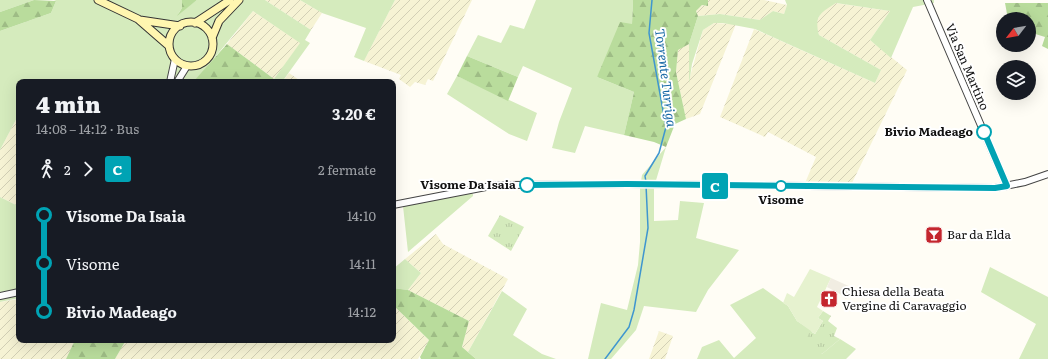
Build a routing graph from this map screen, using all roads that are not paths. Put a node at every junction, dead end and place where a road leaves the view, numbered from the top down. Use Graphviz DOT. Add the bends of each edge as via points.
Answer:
graph roads {
  1 [pos="98,0"];
  2 [pos="230,0"];
  3 [pos="239,0"];
  4 [pos="927,0"];
  5 [pos="138,20"];
  6 [pos="195,23"];
  7 [pos="180,26"];
  8 [pos="212,38"];
  9 [pos="169,46"];
  10 [pos="175,59"];
  11 [pos="187,66"];
  12 [pos="171,79"];
  13 [pos="179,79"];
  14 [pos="1048,174"];
  15 [pos="1007,186"];
  16 [pos="396,203"];
  17 [pos="16,293"];
  18 [pos="0,296"];
  1 -- 5 [label="main road"];
  2 -- 6 [label="main road"];
  3 -- 8 [label="main road" via="219,21"];
  4 -- 15 [label="street, Via San Martino"];
  5 -- 7 [label="main road"];
  5 -- 9 [label="main road"];
  6 -- 7 [label="main road"];
  6 -- 8 [label="main road" via="205,28"];
  7 -- 9 [label="main road" via="172,34"];
  8 -- 11 [label="main road" via="211,52 207,59 194,66"];
  9 -- 10 [label="main road"];
  10 -- 11 [label="main road"];
  10 -- 12 [label="street"];
  11 -- 13 [label="street"];
  14 -- 15 [label="street"];
  15 -- 16 [label="street" via="995,188 496,185"];
  17 -- 18 [label="street"];
}
